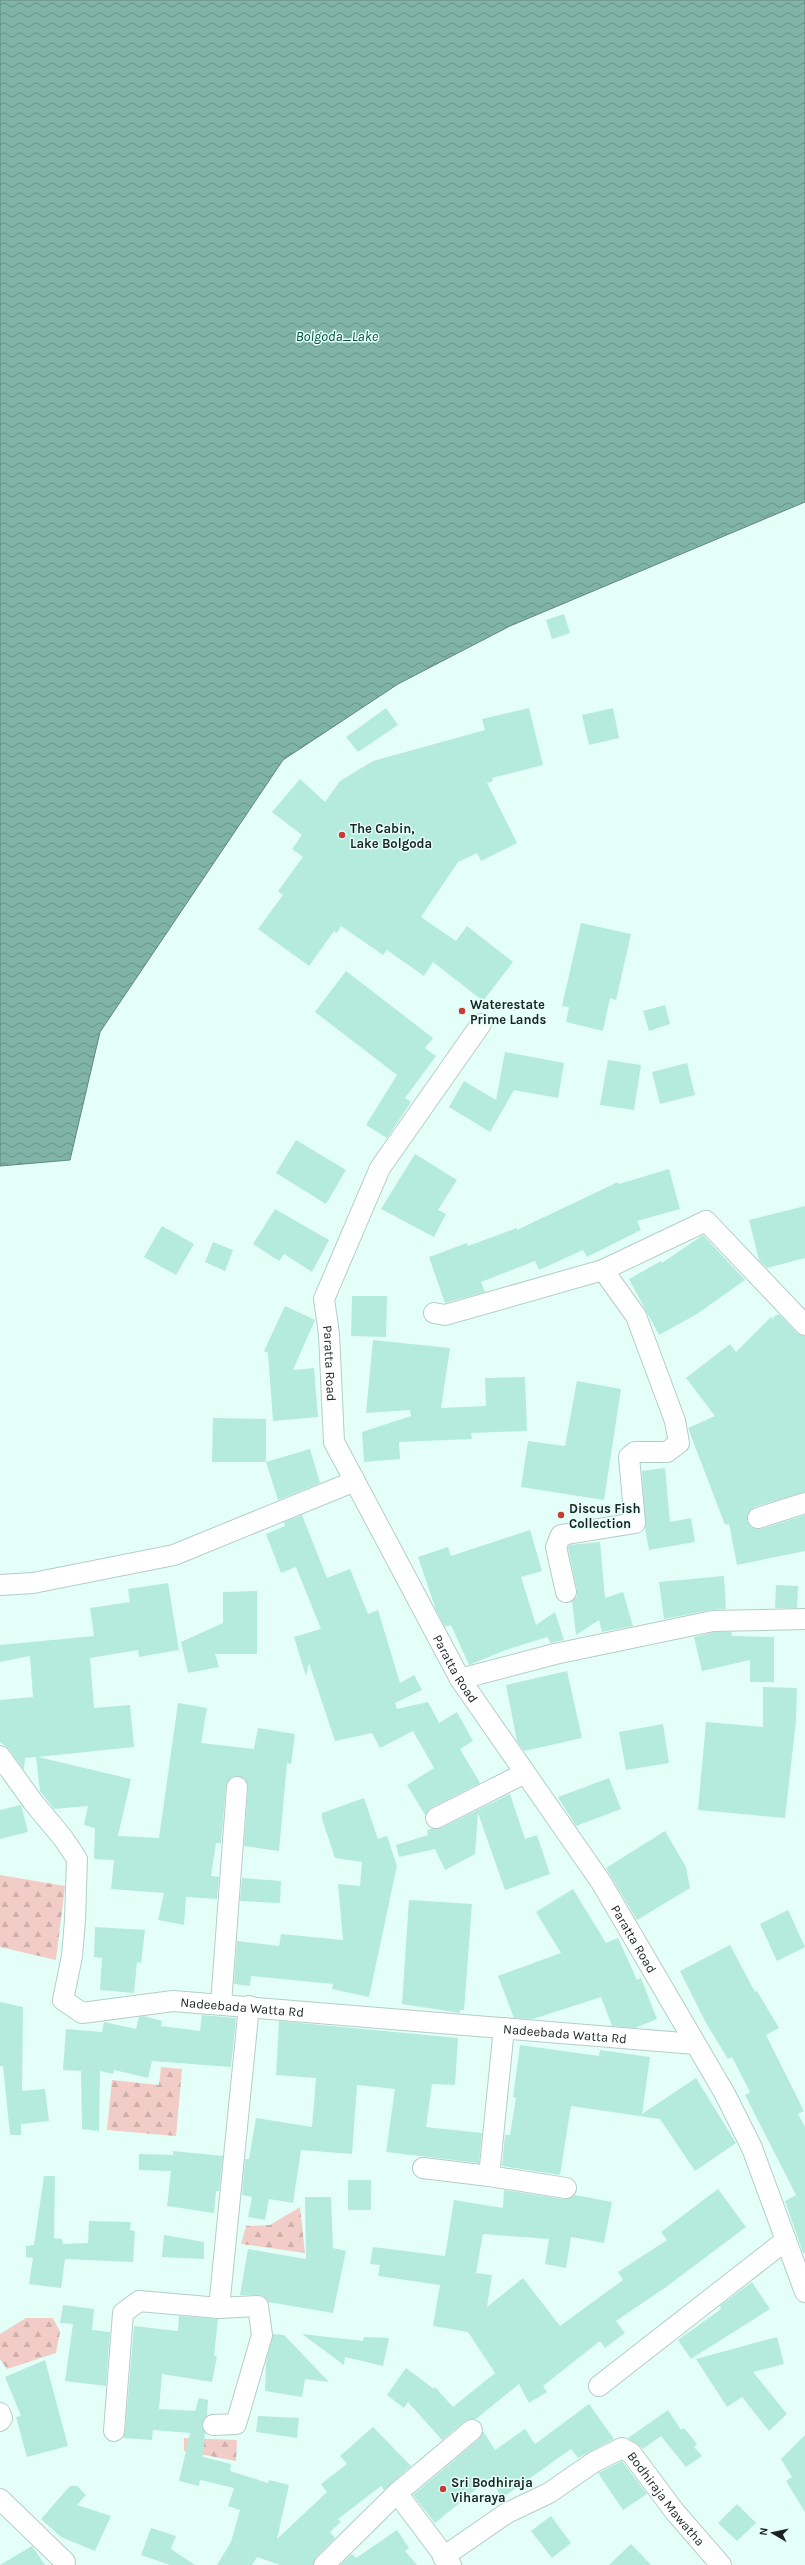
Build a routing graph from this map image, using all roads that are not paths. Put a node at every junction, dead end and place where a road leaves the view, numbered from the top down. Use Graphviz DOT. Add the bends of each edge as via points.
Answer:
graph roads {
  1 [pos="481,1024"];
  2 [pos="603,1270"];
  3 [pos="434,1313"];
  4 [pos="805,1325"];
  5 [pos="355,1481"];
  6 [pos="805,1503"];
  7 [pos="758,1518"];
  8 [pos="0,1585"];
  9 [pos="566,1592"];
  10 [pos="805,1619"];
  11 [pos="460,1679"];
  12 [pos="0,1756"];
  13 [pos="525,1773"];
  14 [pos="237,1787"];
  15 [pos="436,1818"];
  16 [pos="221,2004"];
  17 [pos="249,2006"];
  18 [pos="504,2028"];
  19 [pos="695,2044"];
  20 [pos="423,2168"];
  21 [pos="489,2176"];
  22 [pos="566,2188"];
  23 [pos="786,2240"];
  24 [pos="805,2292"];
  25 [pos="219,2308"];
  26 [pos="599,2386"];
  27 [pos="0,2413"];
  28 [pos="0,2421"];
  29 [pos="213,2425"];
  30 [pos="472,2430"];
  31 [pos="114,2431"];
  32 [pos="398,2493"];
  33 [pos="0,2499"];
  34 [pos="447,2561"];
  35 [pos="65,2564"];
  36 [pos="324,2565"];
  37 [pos="721,2565"];
  1 -- 5 [label="street, Paratta Road" via="380,1168 324,1299 329,1334 334,1442"];
  2 -- 3 [label="street" via="445,1315"];
  2 -- 4 [label="street" via="706,1221"];
  2 -- 9 [label="street" via="636,1316 675,1421 679,1443 667,1452 635,1452 629,1457 635,1523 561,1535 556,1547"];
  5 -- 8 [label="street" via="174,1555 33,1584"];
  5 -- 11 [label="street, Paratta Road"];
  6 -- 7 [label="street"];
  10 -- 11 [label="street" via="713,1621 555,1654"];
  11 -- 13 [label="street, Paratta Road"];
  12 -- 16 [label="street, Nadeebada Watta Rd" via="77,1859 72,1956 63,2000 82,2013 173,2000"];
  13 -- 15 [label="street"];
  13 -- 19 [label="street, Paratta Road" via="601,1882"];
  14 -- 16 [label="street"];
  16 -- 17 [label="street, Nadeebada Watta Rd"];
  17 -- 18 [label="street, Nadeebada Watta Rd"];
  17 -- 25 [label="street"];
  18 -- 19 [label="street, Nadeebada Watta Rd"];
  18 -- 21 [label="street"];
  19 -- 23 [label="street, Paratta Road" via="725,2094 752,2148"];
  20 -- 21 [label="street"];
  21 -- 22 [label="street"];
  23 -- 24 [label="street, Paratta Road"];
  23 -- 26 [label="street"];
  25 -- 29 [label="street" via="258,2306 262,2335 236,2424"];
  25 -- 31 [label="street" via="140,2301 123,2313"];
  27 -- 28 [label="street"];
  30 -- 32 [label="street"];
  32 -- 34 [label="street"];
  32 -- 36 [label="street"];
  33 -- 35 [label="street"];
  34 -- 37 [label="street, Bodhiraja Mawatha" via="507,2513 549,2493 594,2462 622,2448 632,2453 675,2512"];
}
